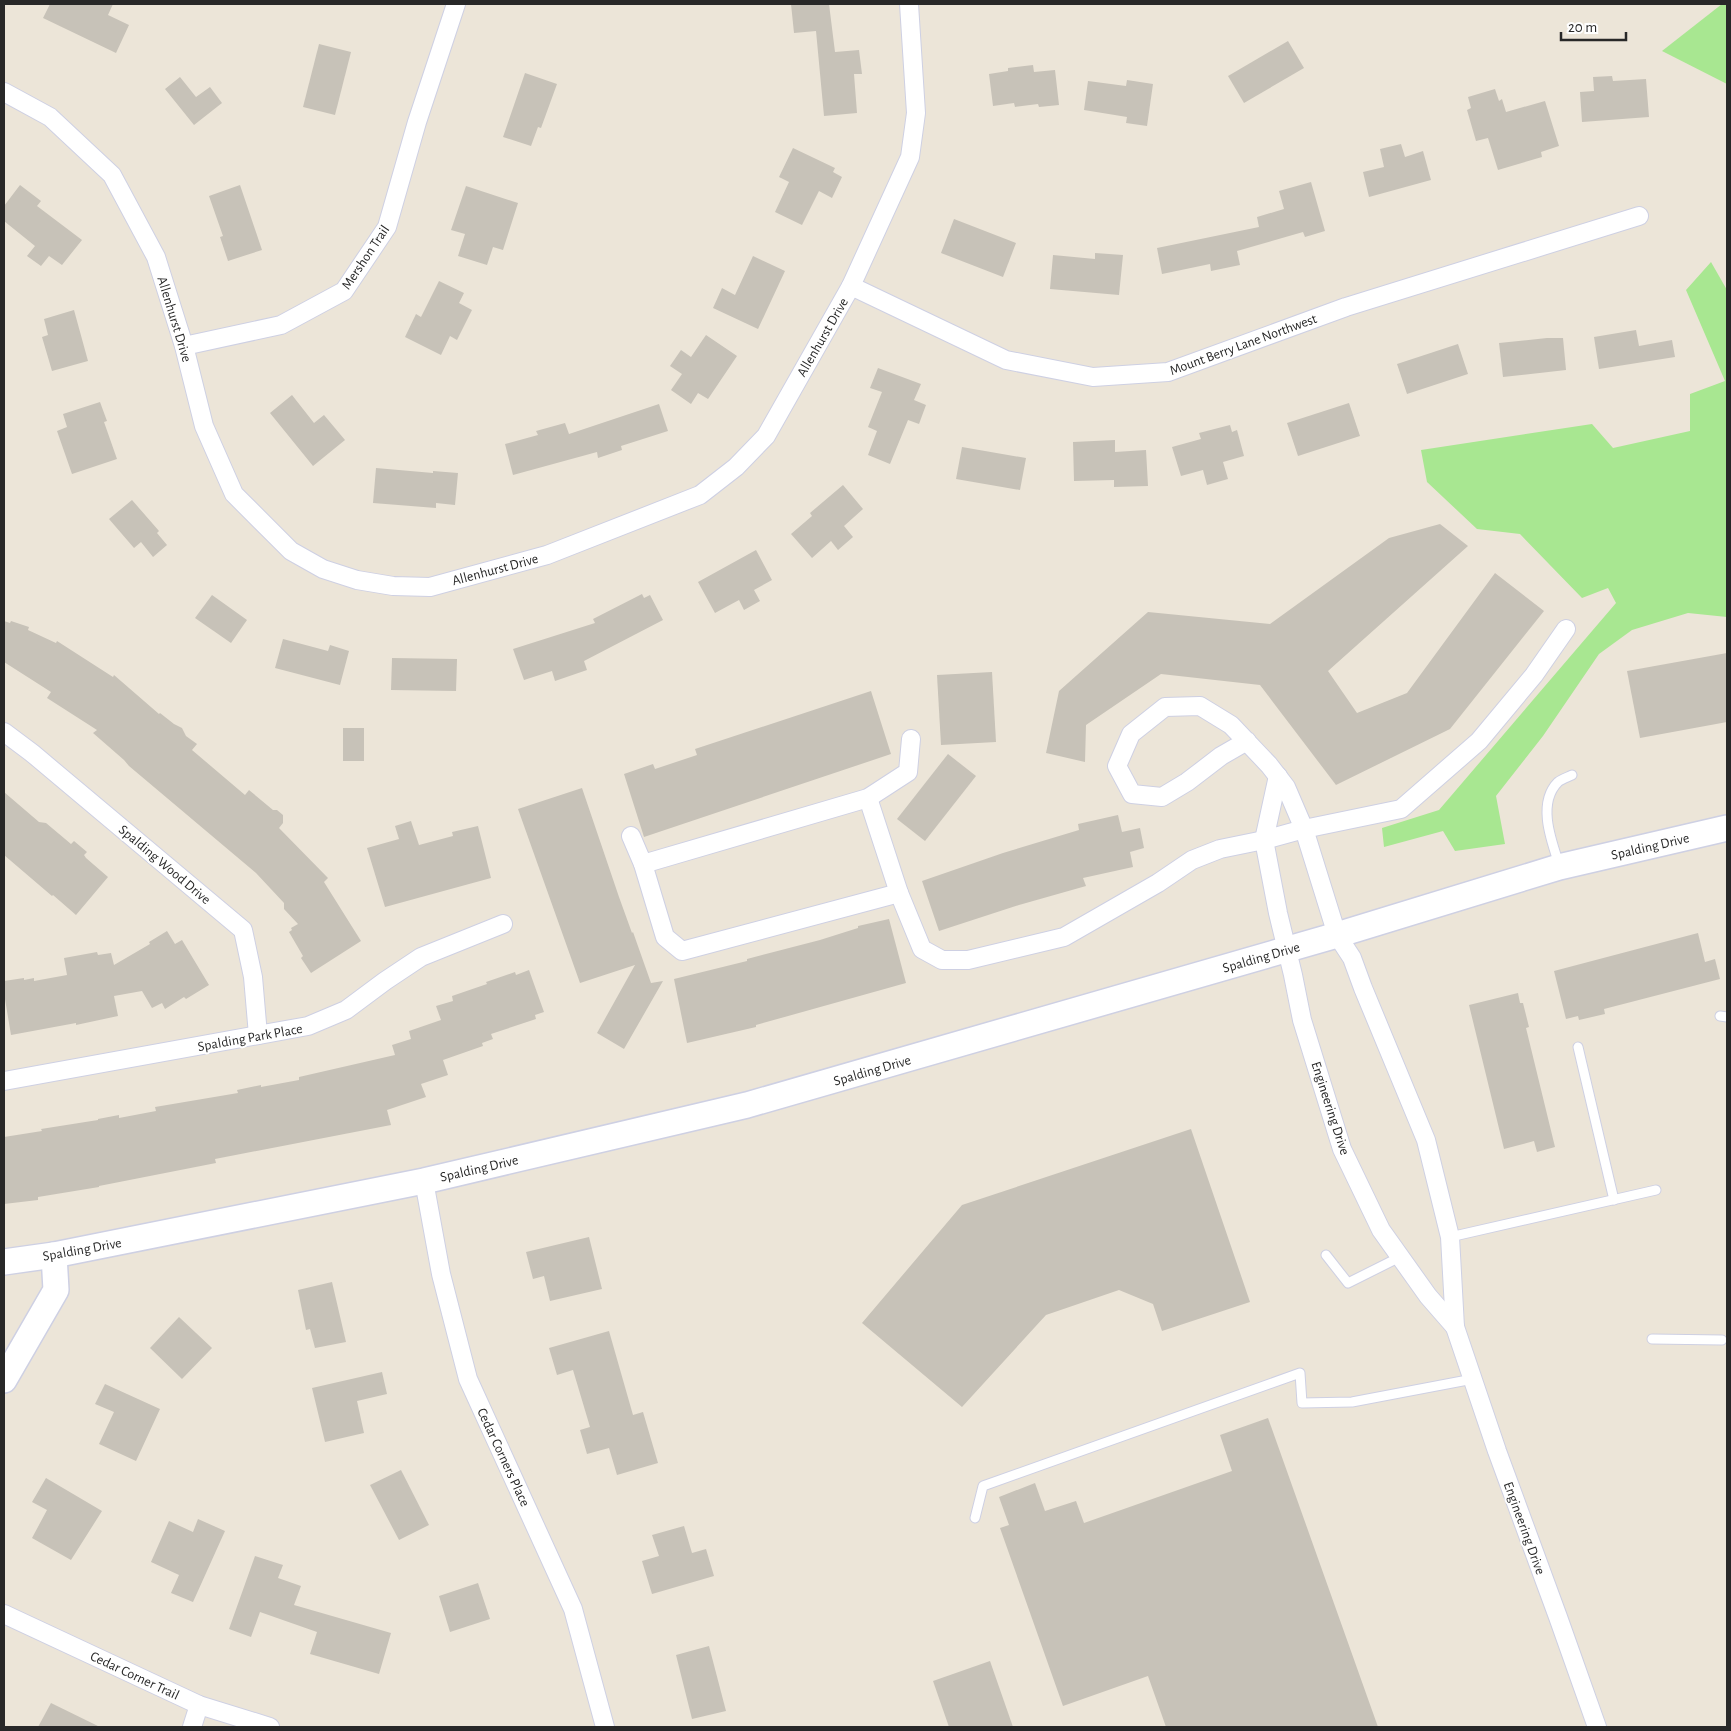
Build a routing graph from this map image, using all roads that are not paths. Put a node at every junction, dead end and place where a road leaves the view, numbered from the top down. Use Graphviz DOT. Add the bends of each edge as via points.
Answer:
graph roads {
  1 [pos="456,4"];
  2 [pos="909,4"];
  3 [pos="4,92"];
  4 [pos="1639,216"];
  5 [pos="851,286"];
  6 [pos="184,346"];
  7 [pos="1566,628"];
  8 [pos="4,732"];
  9 [pos="912,738"];
  10 [pos="1247,740"];
  11 [pos="1572,775"];
  12 [pos="1278,776"];
  13 [pos="868,798"];
  14 [pos="1727,828"];
  15 [pos="1304,829"];
  16 [pos="631,836"];
  17 [pos="1264,840"];
  18 [pos="643,864"];
  19 [pos="1559,867"];
  20 [pos="899,892"];
  21 [pos="503,924"];
  22 [pos="1337,935"];
  23 [pos="1288,950"];
  24 [pos="258,1035"];
  25 [pos="1578,1047"];
  26 [pos="4,1081"];
  27 [pos="424,1181"];
  28 [pos="1656,1190"];
  29 [pos="1614,1200"];
  30 [pos="1450,1237"];
  31 [pos="54,1255"];
  32 [pos="1326,1255"];
  33 [pos="1400,1258"];
  34 [pos="4,1262"];
  35 [pos="1456,1327"];
  36 [pos="1652,1339"];
  37 [pos="1722,1340"];
  38 [pos="1473,1378"];
  39 [pos="4,1380"];
  40 [pos="975,1518"];
  41 [pos="4,1614"];
  42 [pos="199,1705"];
  43 [pos="192,1727"];
  44 [pos="270,1727"];
  45 [pos="604,1727"];
  46 [pos="1597,1727"];
  1 -- 6 [label="street, Mershon Trail" via="387,227 344,291 281,325"];
  2 -- 5 [label="street, Allenhurst Drive" via="916,114 910,157"];
  3 -- 6 [label="street, Allenhurst Drive" via="50,117 112,175 156,257"];
  4 -- 5 [label="street, Mount Berry Lane Northwest" via="1346,307 1168,372 1093,377 1006,360"];
  5 -- 6 [label="street, Allenhurst Drive" via="766,436 736,468 700,495 547,555 430,587 393,586 357,580 323,569 291,551 234,494 204,426"];
  7 -- 15 [label="street" via="1534,675 1478,741 1401,809"];
  8 -- 24 [label="street, Spalding Wood Drive" via="242,930 253,977"];
  9 -- 13 [label="street" via="908,772"];
  10 -- 10 [label="street, Engineering Drive" via="1232,725 1200,706 1165,707 1131,734 1117,766 1132,794 1162,797"];
  10 -- 12 [label="street, Engineering Drive"];
  11 -- 19 [label="lane" via="1558,782 1548,799 1547,821"];
  12 -- 15 [label="street, Engineering Drive"];
  12 -- 17 [label="street"];
  13 -- 18 [label="street"];
  13 -- 20 [label="street"];
  14 -- 19 [label="main road, Spalding Drive"];
  15 -- 17 [label="street"];
  15 -- 22 [label="street, Engineering Drive"];
  16 -- 18 [label="street"];
  17 -- 20 [label="street" via="1220,849 1192,860 1064,938 968,960 942,960 922,949"];
  17 -- 23 [label="street, Engineering Drive"];
  18 -- 20 [label="street" via="665,937 682,951"];
  19 -- 22 [label="main road, Spalding Drive"];
  21 -- 24 [label="street, Spalding Park Place" via="421,957 346,1010 308,1026"];
  22 -- 23 [label="main road, Spalding Drive"];
  22 -- 30 [label="street, Engineering Drive" via="1352,958 1426,1140"];
  23 -- 27 [label="main road, Spalding Drive" via="748,1105"];
  23 -- 33 [label="street, Engineering Drive" via="1302,1020 1342,1149 1381,1230"];
  24 -- 26 [label="street, Spalding Park Place"];
  25 -- 29 [label="lane"];
  27 -- 31 [label="main road, Spalding Drive"];
  27 -- 45 [label="street, Cedar Corners Place" via="441,1274 468,1379 573,1609"];
  28 -- 29 [label="lane"];
  29 -- 30 [label="lane"];
  30 -- 35 [label="street, Engineering Drive"];
  31 -- 34 [label="main road, Spalding Drive"];
  31 -- 39 [label="main road" via="56,1290"];
  32 -- 33 [label="lane" via="1348,1283"];
  33 -- 35 [label="street, Engineering Drive"];
  35 -- 38 [label="street, Engineering Drive"];
  36 -- 37 [label="lane"];
  38 -- 40 [label="lane" via="1352,1402 1302,1403 1300,1374 984,1486"];
  38 -- 46 [label="street, Engineering Drive"];
  41 -- 42 [label="street, Cedar Corner Trail"];
  42 -- 43 [label="street"];
  42 -- 44 [label="street, Cedar Corner Trail"];
}
